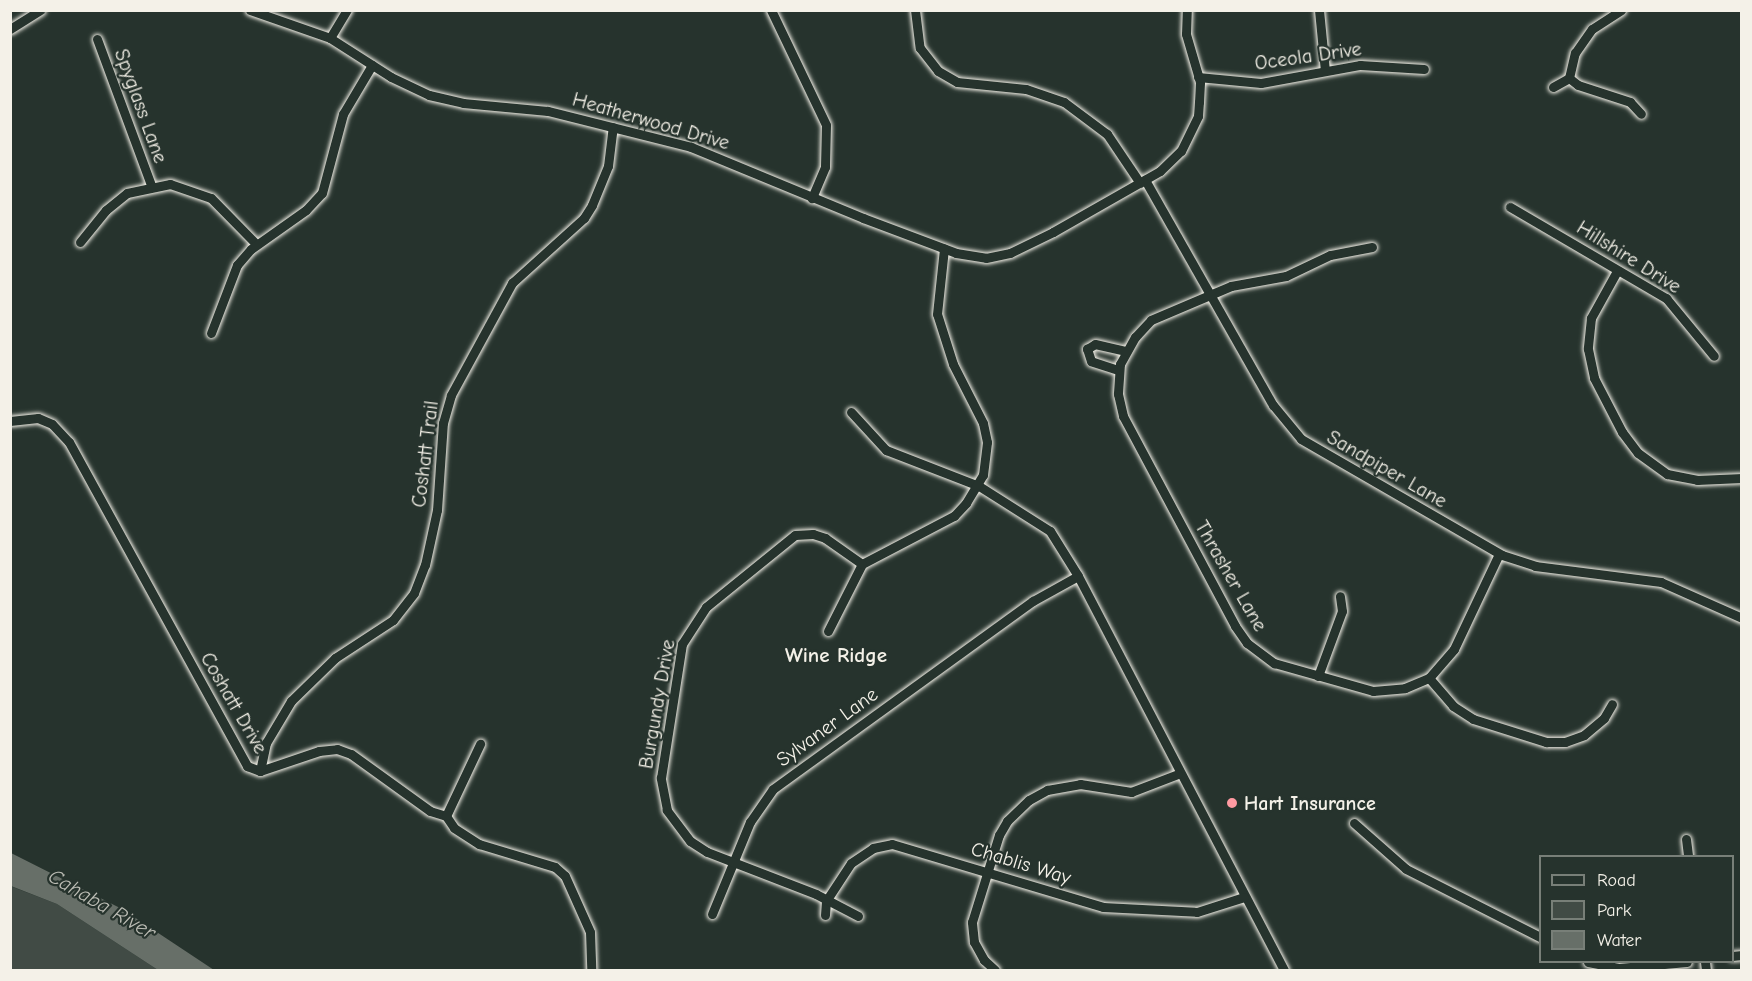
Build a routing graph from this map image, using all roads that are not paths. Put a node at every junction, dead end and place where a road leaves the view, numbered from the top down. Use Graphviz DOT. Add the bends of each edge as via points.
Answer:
graph roads {
  1 [pos="41,10"];
  2 [pos="250,10"];
  3 [pos="347,10"];
  4 [pos="771,10"];
  5 [pos="915,10"];
  6 [pos="1187,10"];
  7 [pos="1319,10"];
  8 [pos="1620,10"];
  9 [pos="10,29"];
  10 [pos="330,38"];
  11 [pos="97,39"];
  12 [pos="372,65"];
  13 [pos="1424,69"];
  14 [pos="1325,71"];
  15 [pos="1198,77"];
  16 [pos="1569,78"];
  17 [pos="1553,87"];
  18 [pos="1641,114"];
  19 [pos="613,127"];
  20 [pos="1142,181"];
  21 [pos="152,185"];
  22 [pos="812,198"];
  23 [pos="1510,207"];
  24 [pos="80,242"];
  25 [pos="256,244"];
  26 [pos="1372,247"];
  27 [pos="944,248"];
  28 [pos="1617,271"];
  29 [pos="1212,294"];
  30 [pos="211,333"];
  31 [pos="1126,351"];
  32 [pos="1714,356"];
  33 [pos="1118,370"];
  34 [pos="851,412"];
  35 [pos="10,421"];
  36 [pos="1742,478"];
  37 [pos="979,486"];
  38 [pos="1499,554"];
  39 [pos="862,564"];
  40 [pos="1078,576"];
  41 [pos="1341,596"];
  42 [pos="1742,618"];
  43 [pos="828,631"];
  44 [pos="1318,676"];
  45 [pos="1429,678"];
  46 [pos="1612,704"];
  47 [pos="480,744"];
  48 [pos="260,771"];
  49 [pos="1179,774"];
  50 [pos="446,816"];
  51 [pos="1354,823"];
  52 [pos="1686,839"];
  53 [pos="1688,855"];
  54 [pos="732,861"];
  55 [pos="987,871"];
  56 [pos="1244,897"];
  57 [pos="826,901"];
  58 [pos="712,914"];
  59 [pos="825,915"];
  60 [pos="858,916"];
  61 [pos="1539,936"];
  62 [pos="1593,963"];
  63 [pos="1676,963"];
  64 [pos="591,970"];
  65 [pos="995,970"];
  66 [pos="1284,970"];
  1 -- 9 [label="street"];
  2 -- 10 [label="street, Heatherwood Drive"];
  3 -- 10 [label="street"];
  4 -- 22 [label="street" via="826,125 827,154"];
  5 -- 20 [label="street, Sandpiper Lane" via="920,48 938,71 957,82 1026,90 1064,102 1107,134"];
  6 -- 15 [label="street, Heatherwood Drive" via="1186,34"];
  7 -- 14 [label="street"];
  8 -- 16 [label="street" via="1592,29 1575,53"];
  10 -- 12 [label="street, Heatherwood Drive"];
  11 -- 21 [label="street, Spyglass Lane"];
  12 -- 19 [label="street, Heatherwood Drive" via="403,84 441,99 548,111"];
  12 -- 25 [label="street" via="343,114 321,192 306,210"];
  13 -- 14 [label="street, Oceola Drive" via="1372,64"];
  14 -- 15 [label="street, Oceola Drive" via="1261,83"];
  15 -- 20 [label="street, Heatherwood Drive" via="1198,116 1188,140 1170,162"];
  16 -- 17 [label="street"];
  16 -- 18 [label="street" via="1578,85 1630,102"];
  19 -- 22 [label="street, Heatherwood Drive" via="716,156"];
  19 -- 48 [label="street, Coshatt Trail" via="608,166 592,205 584,218 512,283 451,395 443,423 437,510 425,565 414,593 393,620 335,658 301,689 266,743"];
  20 -- 27 [label="street, Heatherwood Drive" via="1010,253 986,258"];
  20 -- 29 [label="street, Sandpiper Lane"];
  21 -- 24 [label="street" via="113,203"];
  21 -- 25 [label="street" via="181,185 203,193"];
  22 -- 27 [label="street, Heatherwood Drive"];
  23 -- 28 [label="street, Hillshire Drive"];
  25 -- 30 [label="street" via="232,274"];
  26 -- 29 [label="street, Thrasher Lane" via="1330,255 1287,276 1240,283"];
  27 -- 37 [label="street" via="937,314 953,364 983,423 986,460"];
  28 -- 32 [label="street, Hillshire Drive" via="1671,302"];
  28 -- 36 [label="street" via="1591,318 1588,350 1594,378 1622,432 1638,453 1668,474 1697,480"];
  29 -- 31 [label="street, Thrasher Lane" via="1151,320"];
  29 -- 38 [label="street, Sandpiper Lane" via="1273,405 1301,440"];
  31 -- 33 [label="street, Thrasher Lane"];
  31 -- 33 [label="street" via="1095,344 1087,349 1091,361"];
  33 -- 44 [label="street, Thrasher Lane" via="1119,400 1127,426 1243,638 1274,663"];
  34 -- 37 [label="street" via="886,450"];
  35 -- 48 [label="street, Coshatt Drive" via="38,418 52,424 69,442 243,761 250,769"];
  37 -- 39 [label="street" via="954,516"];
  37 -- 40 [label="street" via="1050,531"];
  38 -- 42 [label="street, Sandpiper Lane" via="1535,566 1661,582"];
  38 -- 45 [label="street, Thrasher Lane" via="1454,649"];
  39 -- 43 [label="street"];
  39 -- 54 [label="street, Burgundy Drive" via="825,538 795,535 706,607 682,644 661,778 663,799 684,835 707,852"];
  40 -- 49 [label="street"];
  40 -- 54 [label="street, Sylvaner Lane" via="1032,601 773,789 750,822"];
  41 -- 44 [label="street" via="1342,611"];
  44 -- 45 [label="street, Thrasher Lane" via="1383,692"];
  45 -- 46 [label="street" via="1453,706 1473,719 1546,742 1566,742 1592,731"];
  47 -- 50 [label="street"];
  48 -- 50 [label="street, Coshatt Drive" via="319,751 337,750 351,754 430,811"];
  49 -- 55 [label="street" via="1131,792 1080,784 1047,790 1029,800 1007,821"];
  49 -- 56 [label="street"];
  50 -- 64 [label="street, Coshatt Drive" via="454,828 479,844 555,867 565,876 590,932"];
  51 -- 61 [label="street" via="1406,869 1482,904"];
  52 -- 53 [label="street"];
  54 -- 57 [label="street, Burgundy Drive"];
  54 -- 58 [label="street, Sylvaner Lane"];
  55 -- 56 [label="street, Chablis Way" via="1103,907 1197,912"];
  55 -- 57 [label="street, Chablis Way" via="892,844 873,848 850,863"];
  55 -- 65 [label="street" via="972,922 974,942"];
  56 -- 66 [label="street"];
  57 -- 59 [label="street, Chablis Way"];
  57 -- 60 [label="street, Burgundy Drive"];
  62 -- 63 [label="street" via="1619,968"];
}
